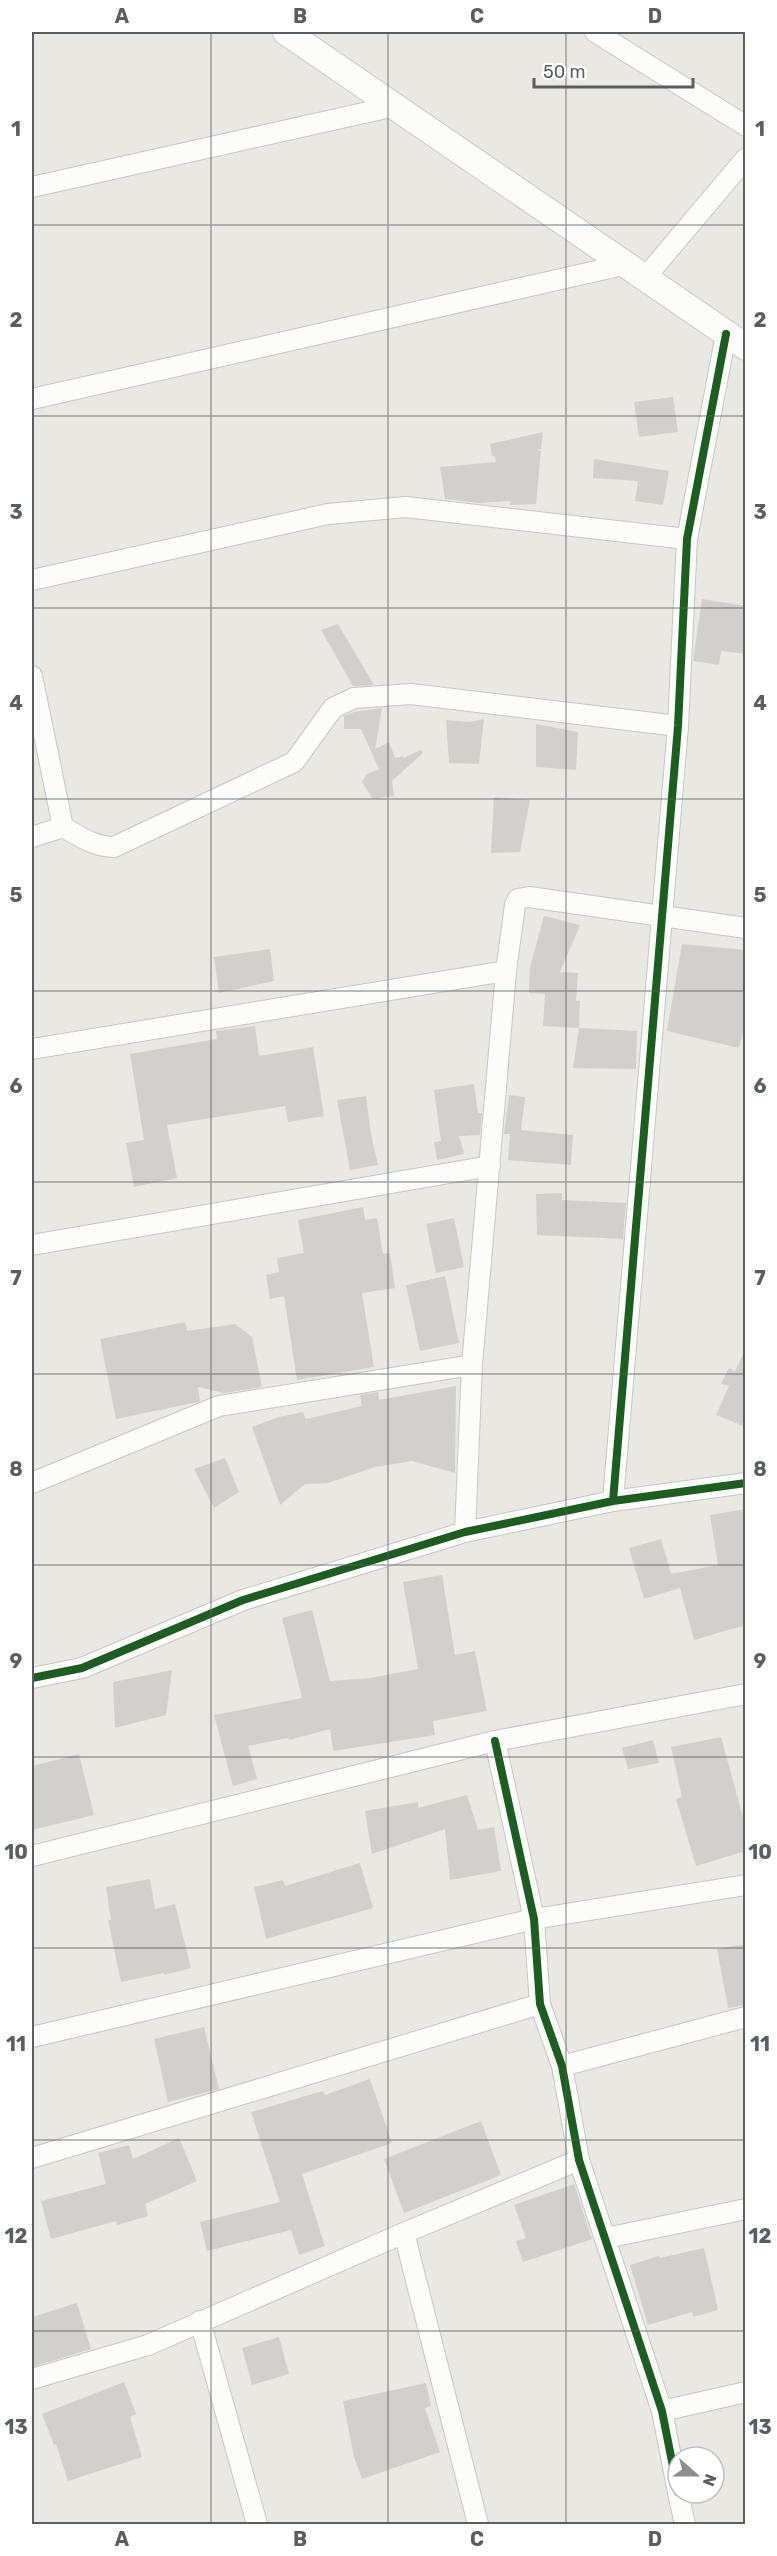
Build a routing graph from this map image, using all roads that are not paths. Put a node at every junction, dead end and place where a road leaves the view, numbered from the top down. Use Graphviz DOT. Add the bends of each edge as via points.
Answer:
graph roads {
  1 [pos="286,32"];
  2 [pos="595,32"];
  3 [pos="395,106"];
  4 [pos="746,126"];
  5 [pos="746,158"];
  6 [pos="32,187"];
  7 [pos="623,265"];
  8 [pos="644,279"];
  9 [pos="736,341"];
  10 [pos="32,399"];
  11 [pos="687,539"];
  12 [pos="32,580"];
  13 [pos="32,676"];
  14 [pos="678,726"];
  15 [pos="63,827"];
  16 [pos="32,837"];
  17 [pos="662,918"];
  18 [pos="746,928"];
  19 [pos="506,971"];
  20 [pos="32,1049"];
  21 [pos="490,1166"];
  22 [pos="32,1245"];
  23 [pos="472,1365"];
  24 [pos="32,1483"];
  25 [pos="746,1483"];
  26 [pos="613,1501"];
  27 [pos="465,1532"];
  28 [pos="32,1678"];
  29 [pos="746,1694"];
  30 [pos="495,1741"];
  31 [pos="32,1856"];
  32 [pos="746,1885"];
  33 [pos="534,1919"];
  34 [pos="540,2004"];
  35 [pos="746,2017"];
  36 [pos="32,2037"];
  37 [pos="562,2066"];
  38 [pos="32,2158"];
  39 [pos="579,2160"];
  40 [pos="746,2210"];
  41 [pos="404,2233"];
  42 [pos="606,2238"];
  43 [pos="200,2321"];
  44 [pos="32,2379"];
  45 [pos="746,2392"];
  46 [pos="662,2411"];
  47 [pos="669,2445"];
  48 [pos="681,2505"];
  49 [pos="257,2524"];
  50 [pos="478,2524"];
  51 [pos="685,2524"];
  1 -- 3 [label="street"];
  2 -- 4 [label="street"];
  3 -- 6 [label="street"];
  3 -- 7 [label="street"];
  5 -- 8 [label="street"];
  7 -- 8 [label="street"];
  7 -- 10 [label="street"];
  8 -- 9 [label="street"];
  9 -- 11 [label="street"];
  11 -- 12 [label="street" via="406,507 374,508 328,514"];
  11 -- 14 [label="street"];
  13 -- 15 [label="street"];
  14 -- 15 [label="street" via="411,694 354,698 333,708 294,762 114,847 85,840"];
  14 -- 17 [label="street"];
  15 -- 16 [label="street"];
  17 -- 18 [label="street"];
  17 -- 19 [label="street" via="529,897 518,899"];
  17 -- 26 [label="street"];
  19 -- 20 [label="street"];
  19 -- 21 [label="street"];
  21 -- 22 [label="street"];
  21 -- 23 [label="street"];
  23 -- 24 [label="street" via="219,1406"];
  23 -- 27 [label="street"];
  25 -- 26 [label="street"];
  26 -- 27 [label="street"];
  27 -- 28 [label="street" via="243,1600 82,1668"];
  29 -- 30 [label="street"];
  30 -- 31 [label="street"];
  30 -- 33 [label="street"];
  32 -- 33 [label="street"];
  33 -- 34 [label="street"];
  33 -- 36 [label="street"];
  34 -- 37 [label="street"];
  34 -- 38 [label="street"];
  35 -- 37 [label="street"];
  37 -- 39 [label="street"];
  39 -- 41 [label="street"];
  39 -- 42 [label="street"];
  40 -- 42 [label="street"];
  41 -- 43 [label="street"];
  41 -- 50 [label="street"];
  42 -- 46 [label="street"];
  43 -- 44 [label="street" via="148,2345"];
  43 -- 49 [label="street"];
  45 -- 46 [label="street"];
  46 -- 47 [label="street"];
  48 -- 51 [label="street"];
}
